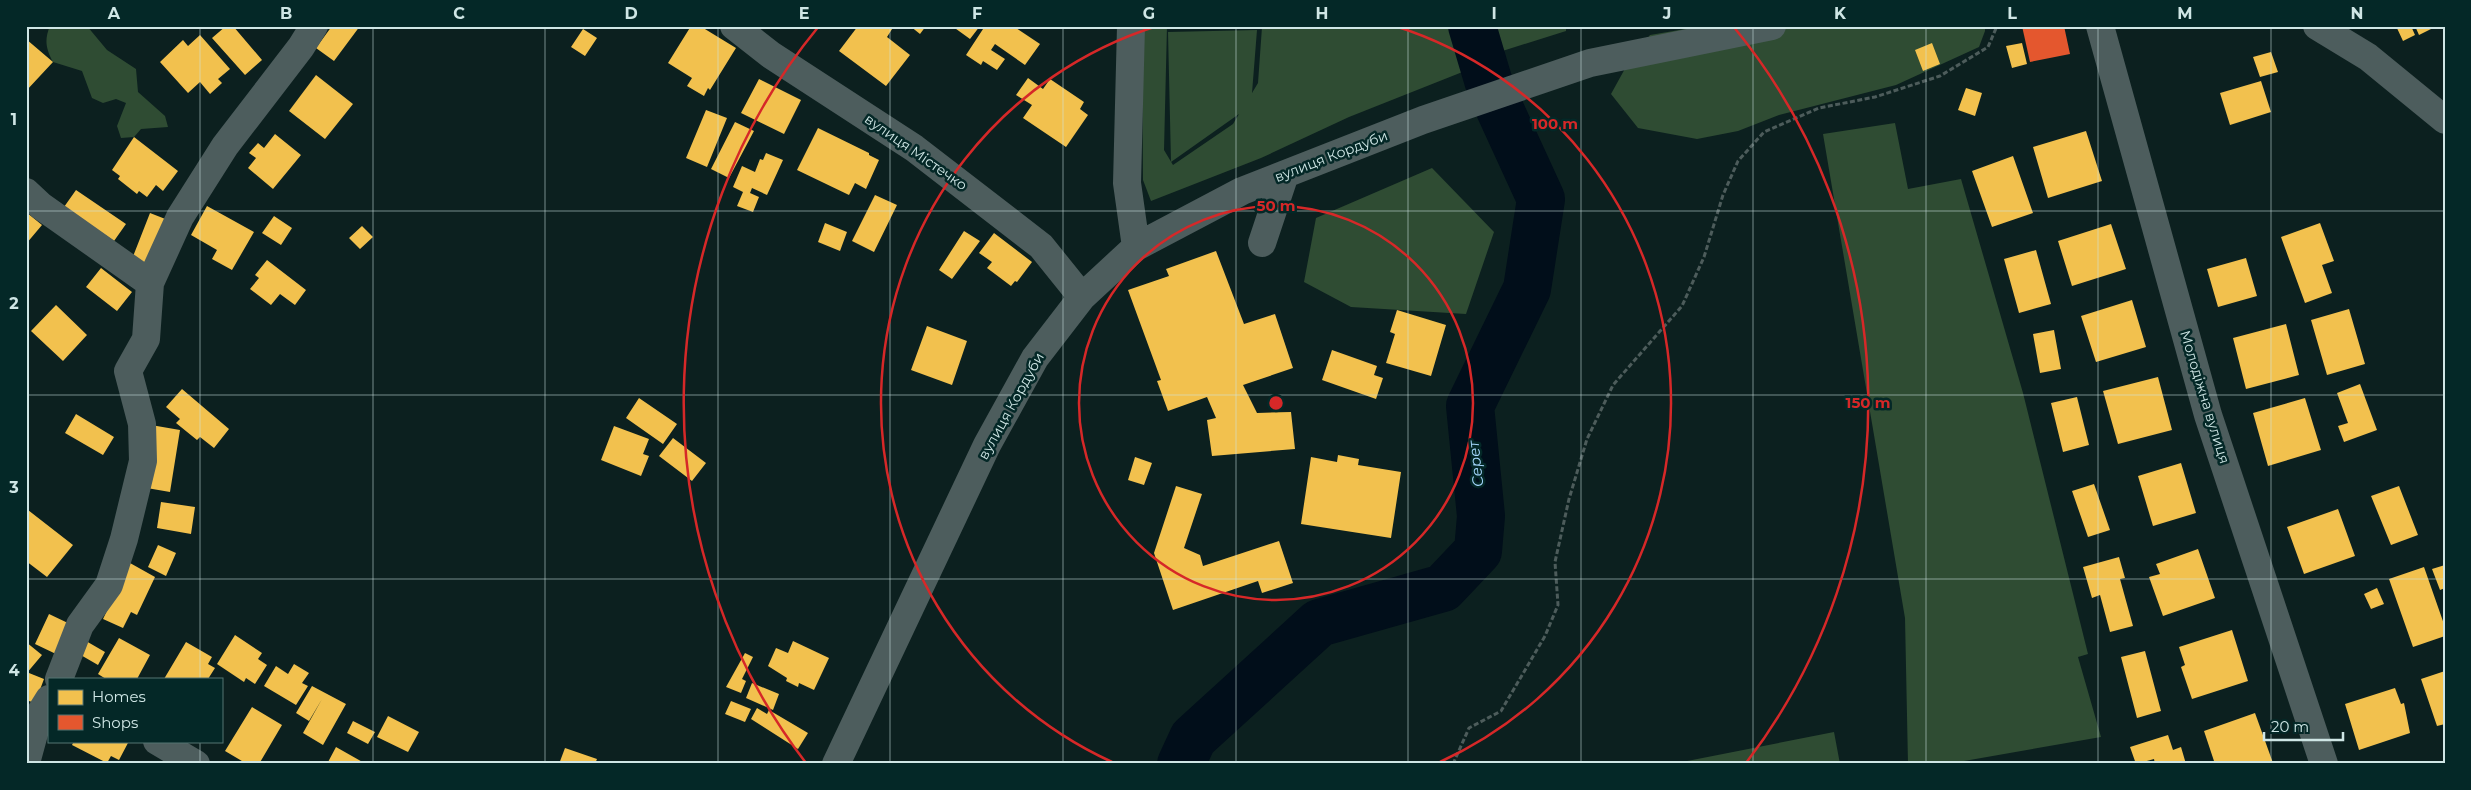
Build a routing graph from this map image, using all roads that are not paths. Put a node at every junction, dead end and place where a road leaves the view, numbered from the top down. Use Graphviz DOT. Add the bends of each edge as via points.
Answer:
graph roads {
  1 [pos="314,26"];
  2 [pos="734,26"];
  3 [pos="1131,26"];
  4 [pos="1772,26"];
  5 [pos="2100,26"];
  6 [pos="2318,26"];
  7 [pos="2445,120"];
  8 [pos="1285,174"];
  9 [pos="26,192"];
  10 [pos="1262,243"];
  11 [pos="1136,247"];
  12 [pos="150,284"];
  13 [pos="1082,297"];
  14 [pos="59,678"];
  15 [pos="48,701"];
  16 [pos="159,742"];
  17 [pos="26,762"];
  18 [pos="196,764"];
  19 [pos="836,764"];
  20 [pos="2324,764"];
  1 -- 12 [label="street" via="225,146 180,216"];
  2 -- 13 [label="street, вулиця Містечко" via="771,55 914,148 1042,246"];
  3 -- 11 [label="street" via="1127,183"];
  4 -- 8 [label="street, вулиця Кордуби" via="1590,63 1423,120"];
  5 -- 20 [label="street, Молодіжна вулиця" via="2208,415"];
  6 -- 7 [label="street" via="2368,57"];
  8 -- 10 [label="street"];
  8 -- 11 [label="street, вулиця Кордуби" via="1242,191"];
  9 -- 12 [label="street"];
  11 -- 13 [label="street, вулиця Кордуби"];
  12 -- 14 [label="street" via="146,339 128,372 142,424 143,460 109,585 80,625"];
  13 -- 19 [label="street, вулиця Кордуби" via="1035,358 987,445"];
  15 -- 17 [label="street" via="40,715"];
  16 -- 18 [label="street"];
}
